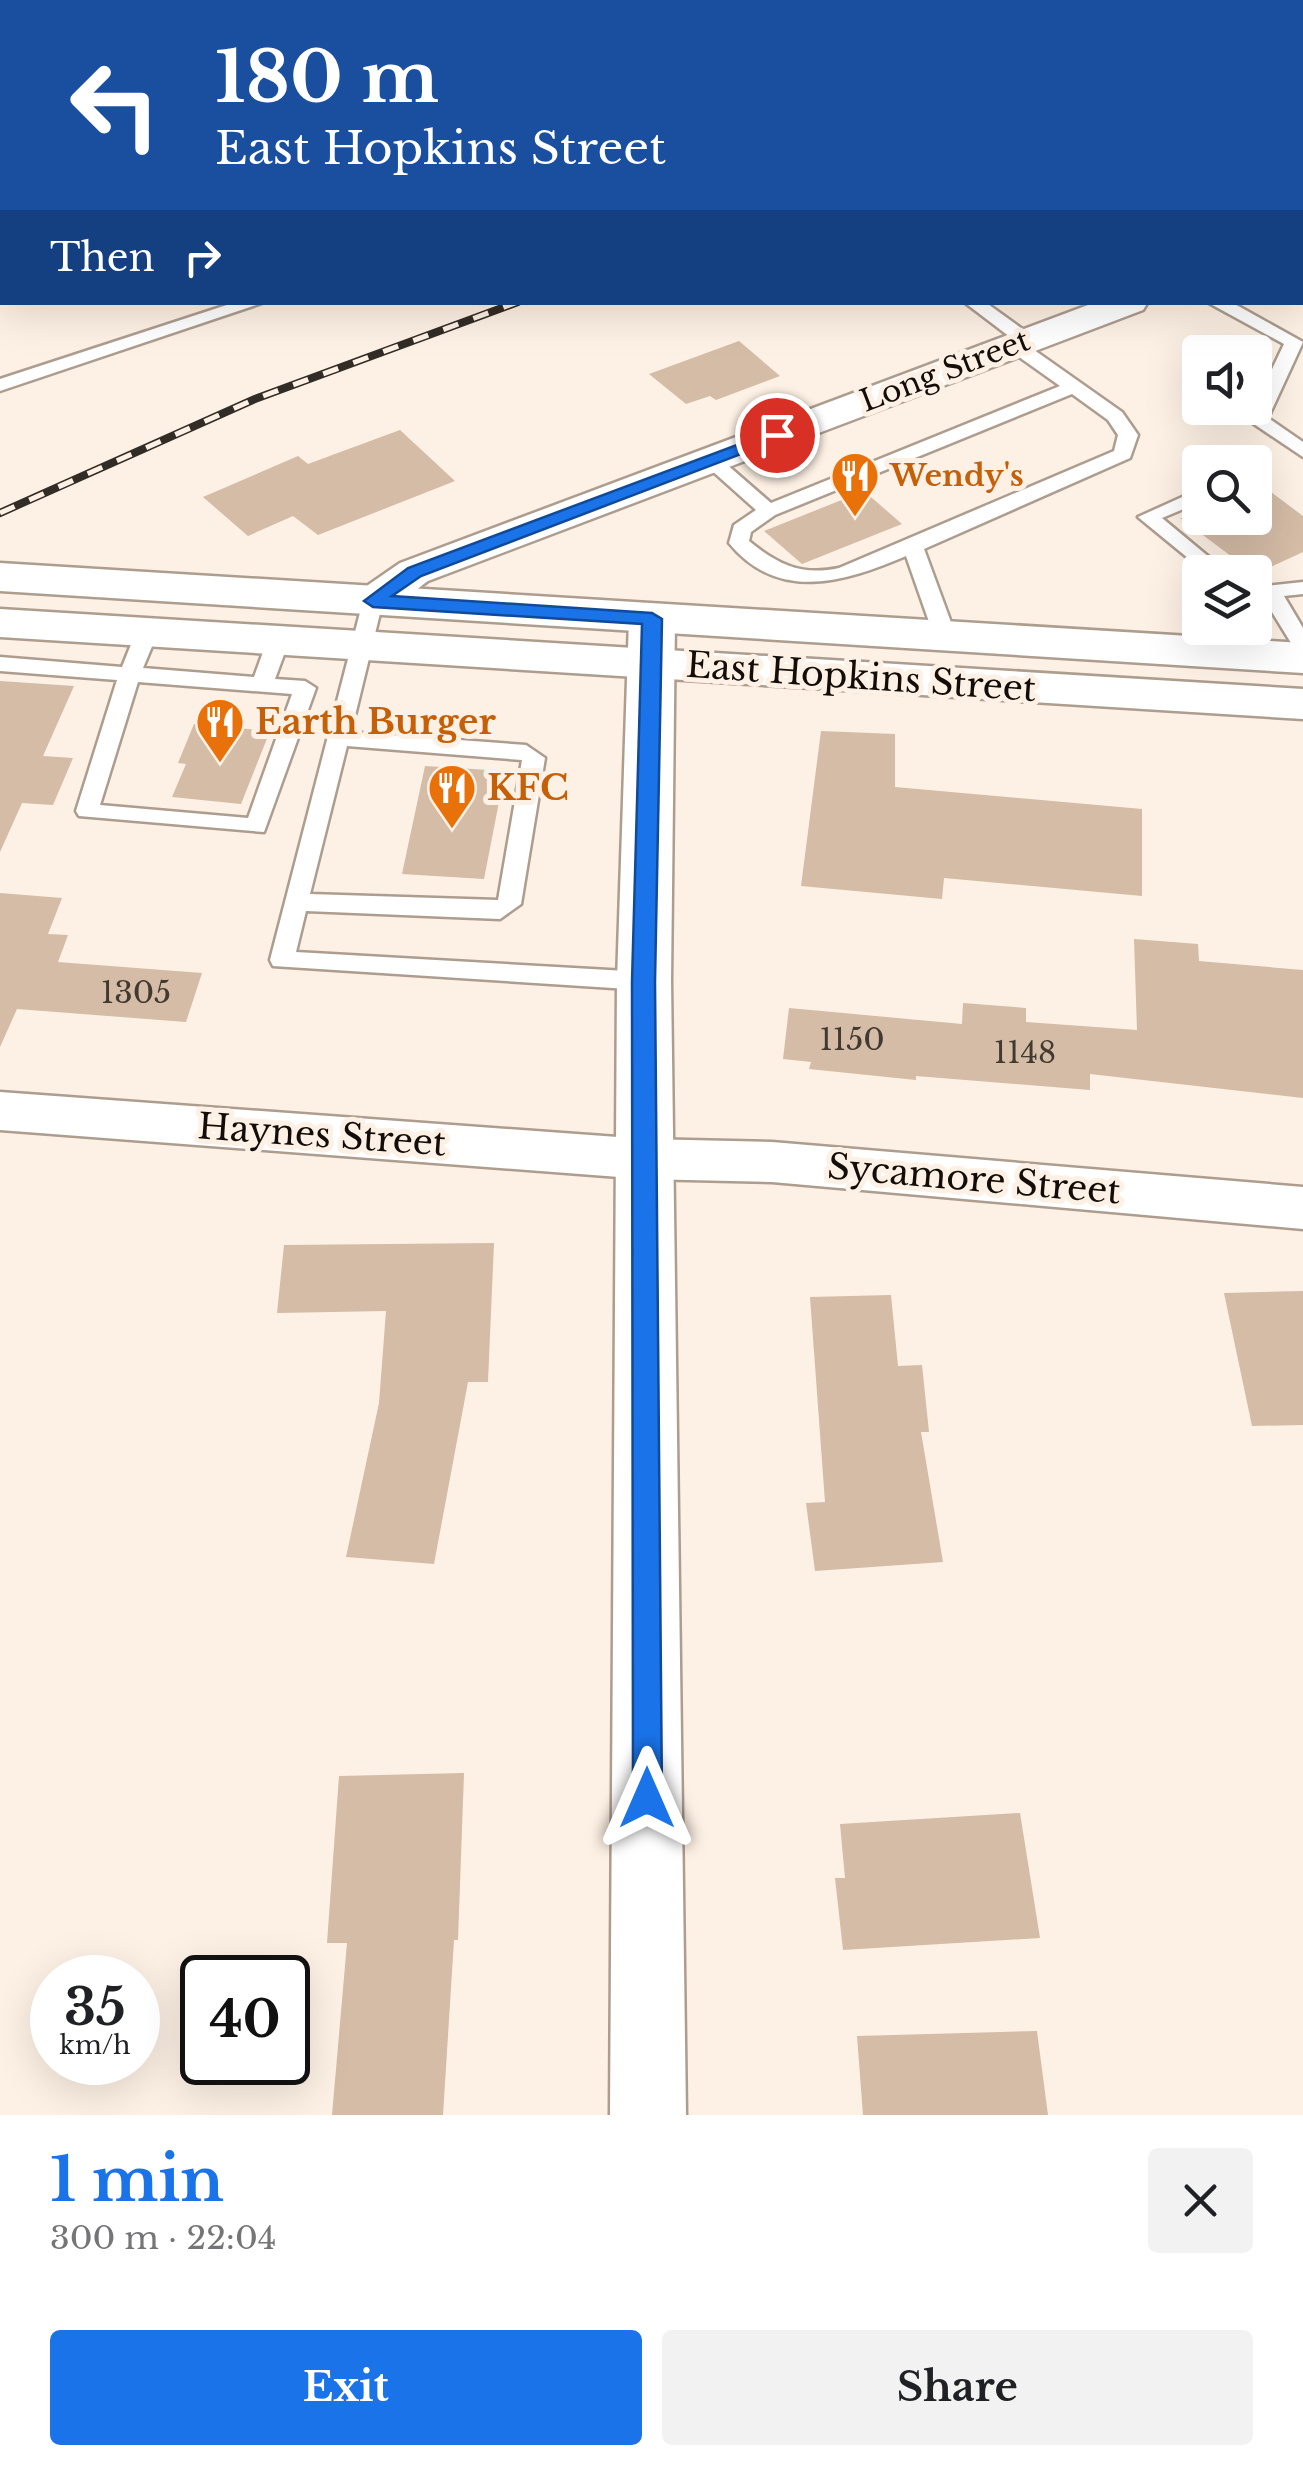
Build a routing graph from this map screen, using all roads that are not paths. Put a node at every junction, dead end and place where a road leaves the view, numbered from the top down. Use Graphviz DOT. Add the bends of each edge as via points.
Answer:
graph roads {
  1 [pos="247,305"];
  2 [pos="977,305"];
  3 [pos="1122,305"];
  4 [pos="1222,305"];
  5 [pos="1300,341"];
  6 [pos="1020,342"];
  7 [pos="0,385"];
  8 [pos="1071,388"];
  9 [pos="1303,451"];
  10 [pos="710,460"];
  11 [pos="1182,503"];
  12 [pos="768,511"];
  13 [pos="913,546"];
  14 [pos="1195,555"];
  15 [pos="0,577"];
  16 [pos="1303,588"];
  17 [pos="1272,592"];
  18 [pos="1272,604"];
  19 [pos="0,623"];
  20 [pos="369,623"];
  21 [pos="945,636"];
  22 [pos="278,640"];
  23 [pos="1182,640"];
  24 [pos="652,641"];
  25 [pos="1239,645"];
  26 [pos="1303,646"];
  27 [pos="139,653"];
  28 [pos="1303,658"];
  29 [pos="0,664"];
  30 [pos="900,680"];
  31 [pos="1303,681"];
  32 [pos="262,685"];
  33 [pos="1303,704"];
  34 [pos="340,738"];
  35 [pos="296,902"];
  36 [pos="644,982"];
  37 [pos="0,1112"];
  38 [pos="644,1159"];
  39 [pos="1303,1208"];
  40 [pos="648,2115"];
  1 -- 7 [label="lane"];
  2 -- 6 [label="lane"];
  3 -- 6 [label="street, Long Street"];
  4 -- 5 [label="lane"];
  5 -- 9 [label="lane" via="1258,420"];
  6 -- 8 [label="lane"];
  6 -- 10 [label="street, Long Street"];
  8 -- 12 [label="lane"];
  8 -- 13 [label="lane" via="1115,416 1128,435 1122,454"];
  10 -- 12 [label="lane"];
  10 -- 20 [label="street, Long Street" via="414,572"];
  11 -- 14 [label="lane" via="1148,517"];
  12 -- 13 [label="lane" via="741,529 739,543 760,565 802,580 844,574"];
  13 -- 21 [label="lane"];
  15 -- 20 [label="main road, East Hopkins Street"];
  16 -- 17 [label="lane"];
  18 -- 26 [label="lane"];
  19 -- 27 [label="main road, East Hopkins Street"];
  20 -- 22 [label="main road, East Hopkins Street"];
  20 -- 24 [label="main road, East Hopkins Street"];
  20 -- 34 [label="lane"];
  21 -- 23 [label="main road, East Hopkins Street"];
  21 -- 24 [label="main road, East Hopkins Street"];
  22 -- 27 [label="main road, East Hopkins Street"];
  22 -- 32 [label="lane"];
  24 -- 30 [label="main road, East Hopkins Street"];
  24 -- 36 [label="main road"];
  25 -- 28 [label="main road, East Hopkins Street"];
  27 -- 29 [label="lane"];
  27 -- 32 [label="lane"];
  27 -- 32 [label="lane" via="87,812 256,827 305,688"];
  30 -- 31 [label="main road" via="1028,664"];
  30 -- 33 [label="main road, East Hopkins Street"];
  34 -- 35 [label="lane"];
  34 -- 35 [label="lane" via="526,752 534,758 509,904 500,911"];
  35 -- 36 [label="lane" via="286,962"];
  36 -- 38 [label="main road"];
  37 -- 38 [label="street, Haynes Street"];
  38 -- 39 [label="street, Sycamore Street" via="772,1162"];
  38 -- 40 [label="main road"];
}
